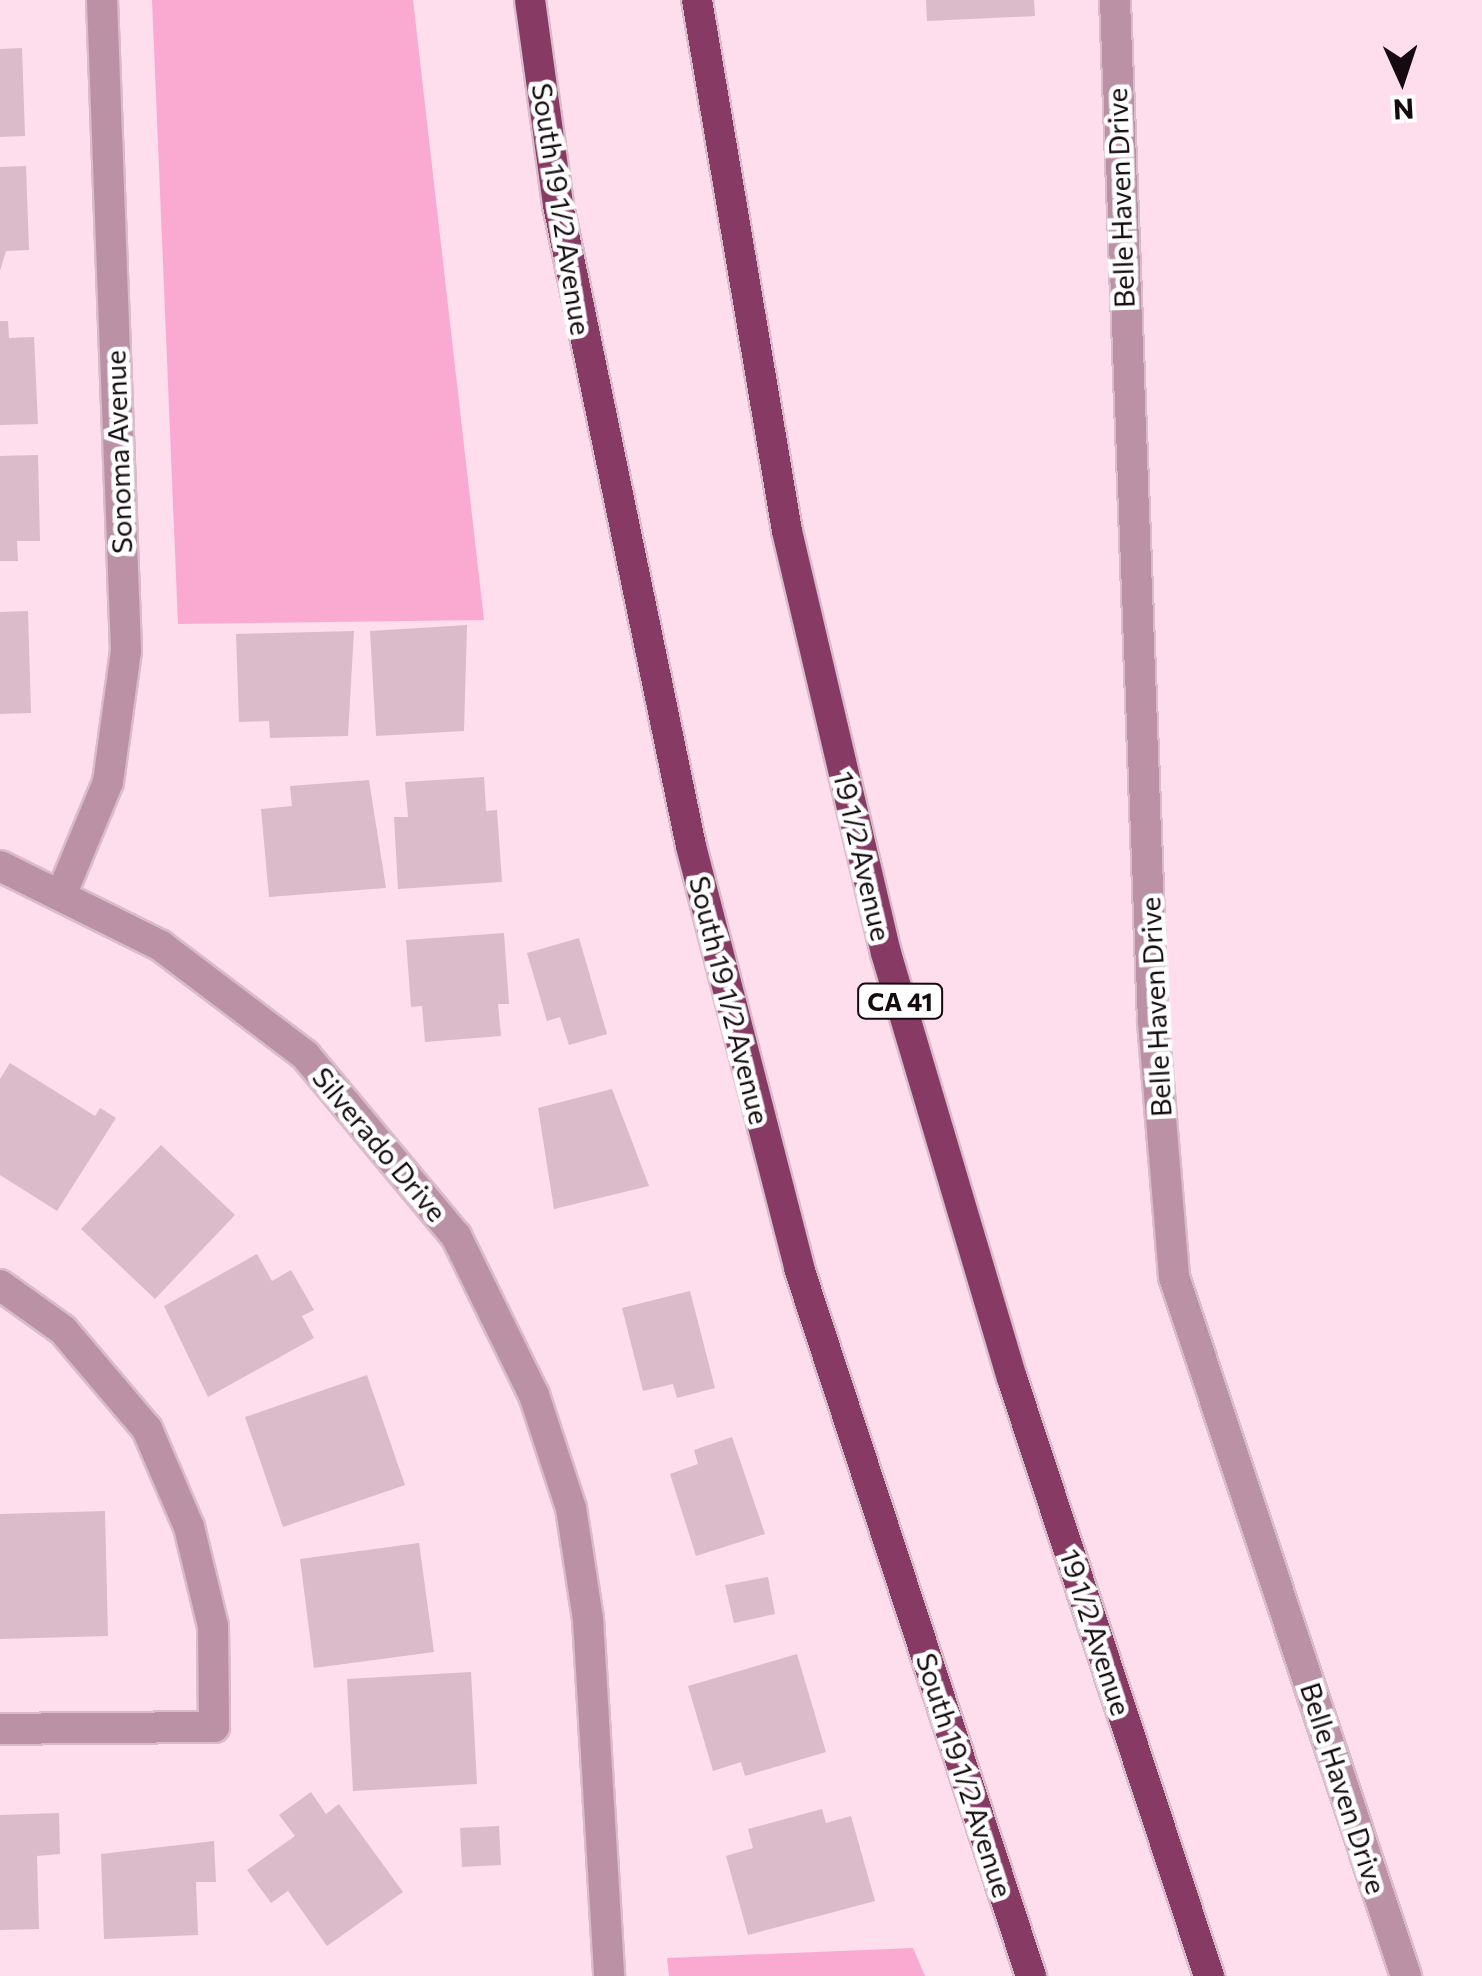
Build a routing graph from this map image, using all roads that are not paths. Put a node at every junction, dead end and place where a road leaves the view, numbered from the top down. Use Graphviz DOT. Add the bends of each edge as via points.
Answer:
graph roads {
  1 [pos="102,0"];
  2 [pos="530,0"];
  3 [pos="697,0"];
  4 [pos="1115,0"];
  5 [pos="0,866"];
  6 [pos="62,892"];
  7 [pos="0,1285"];
  8 [pos="0,1729"];
  9 [pos="608,1976"];
  10 [pos="1030,1976"];
  11 [pos="1209,1976"];
  12 [pos="1406,1976"];
  1 -- 6 [label="street, Sonoma Avenue" via="126,651 108,782"];
  2 -- 10 [label="highway, South 19 1/2 Avenue" via="565,244 691,846 799,1268"];
  3 -- 11 [label="highway, 19 1/2 Avenue / CA 41" via="788,531 886,953 1012,1378"];
  4 -- 12 [label="street, Belle Haven Drive" via="1153,1021 1174,1277"];
  5 -- 6 [label="street, Silverado Drive"];
  6 -- 9 [label="street, Silverado Drive" via="161,946 305,1055 456,1236 534,1394 571,1508 588,1619"];
  7 -- 8 [label="street" via="64,1330 146,1429 189,1527 213,1626 214,1727"];
}
